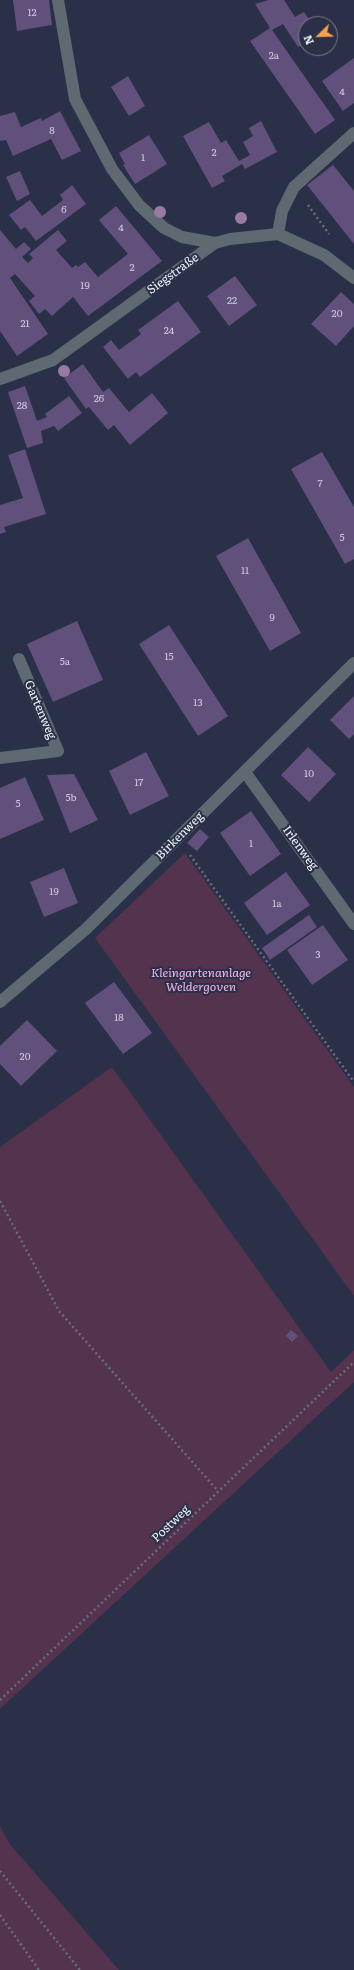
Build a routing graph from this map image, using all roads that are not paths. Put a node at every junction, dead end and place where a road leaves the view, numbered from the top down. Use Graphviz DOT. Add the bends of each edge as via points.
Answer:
graph roads {
  1 [pos="58,0"];
  2 [pos="354,133"];
  3 [pos="278,234"];
  4 [pos="215,244"];
  5 [pos="354,278"];
  6 [pos="0,379"];
  7 [pos="19,659"];
  8 [pos="354,663"];
  9 [pos="0,758"];
  10 [pos="245,772"];
  11 [pos="354,924"];
  12 [pos="0,1002"];
  1 -- 4 [label="street" via="75,99 112,168 139,205 164,228 182,236"];
  2 -- 3 [label="street" via="294,187 282,211"];
  3 -- 4 [label="street, Siegstraße" via="230,239"];
  3 -- 5 [label="street" via="324,255"];
  4 -- 6 [label="street, Siegstraße" via="53,360"];
  7 -- 9 [label="street, Gartenweg" via="58,751"];
  8 -- 10 [label="street, Birkenweg"];
  10 -- 11 [label="street, Irlenweg"];
  10 -- 12 [label="street, Birkenweg" via="86,929"];
}
